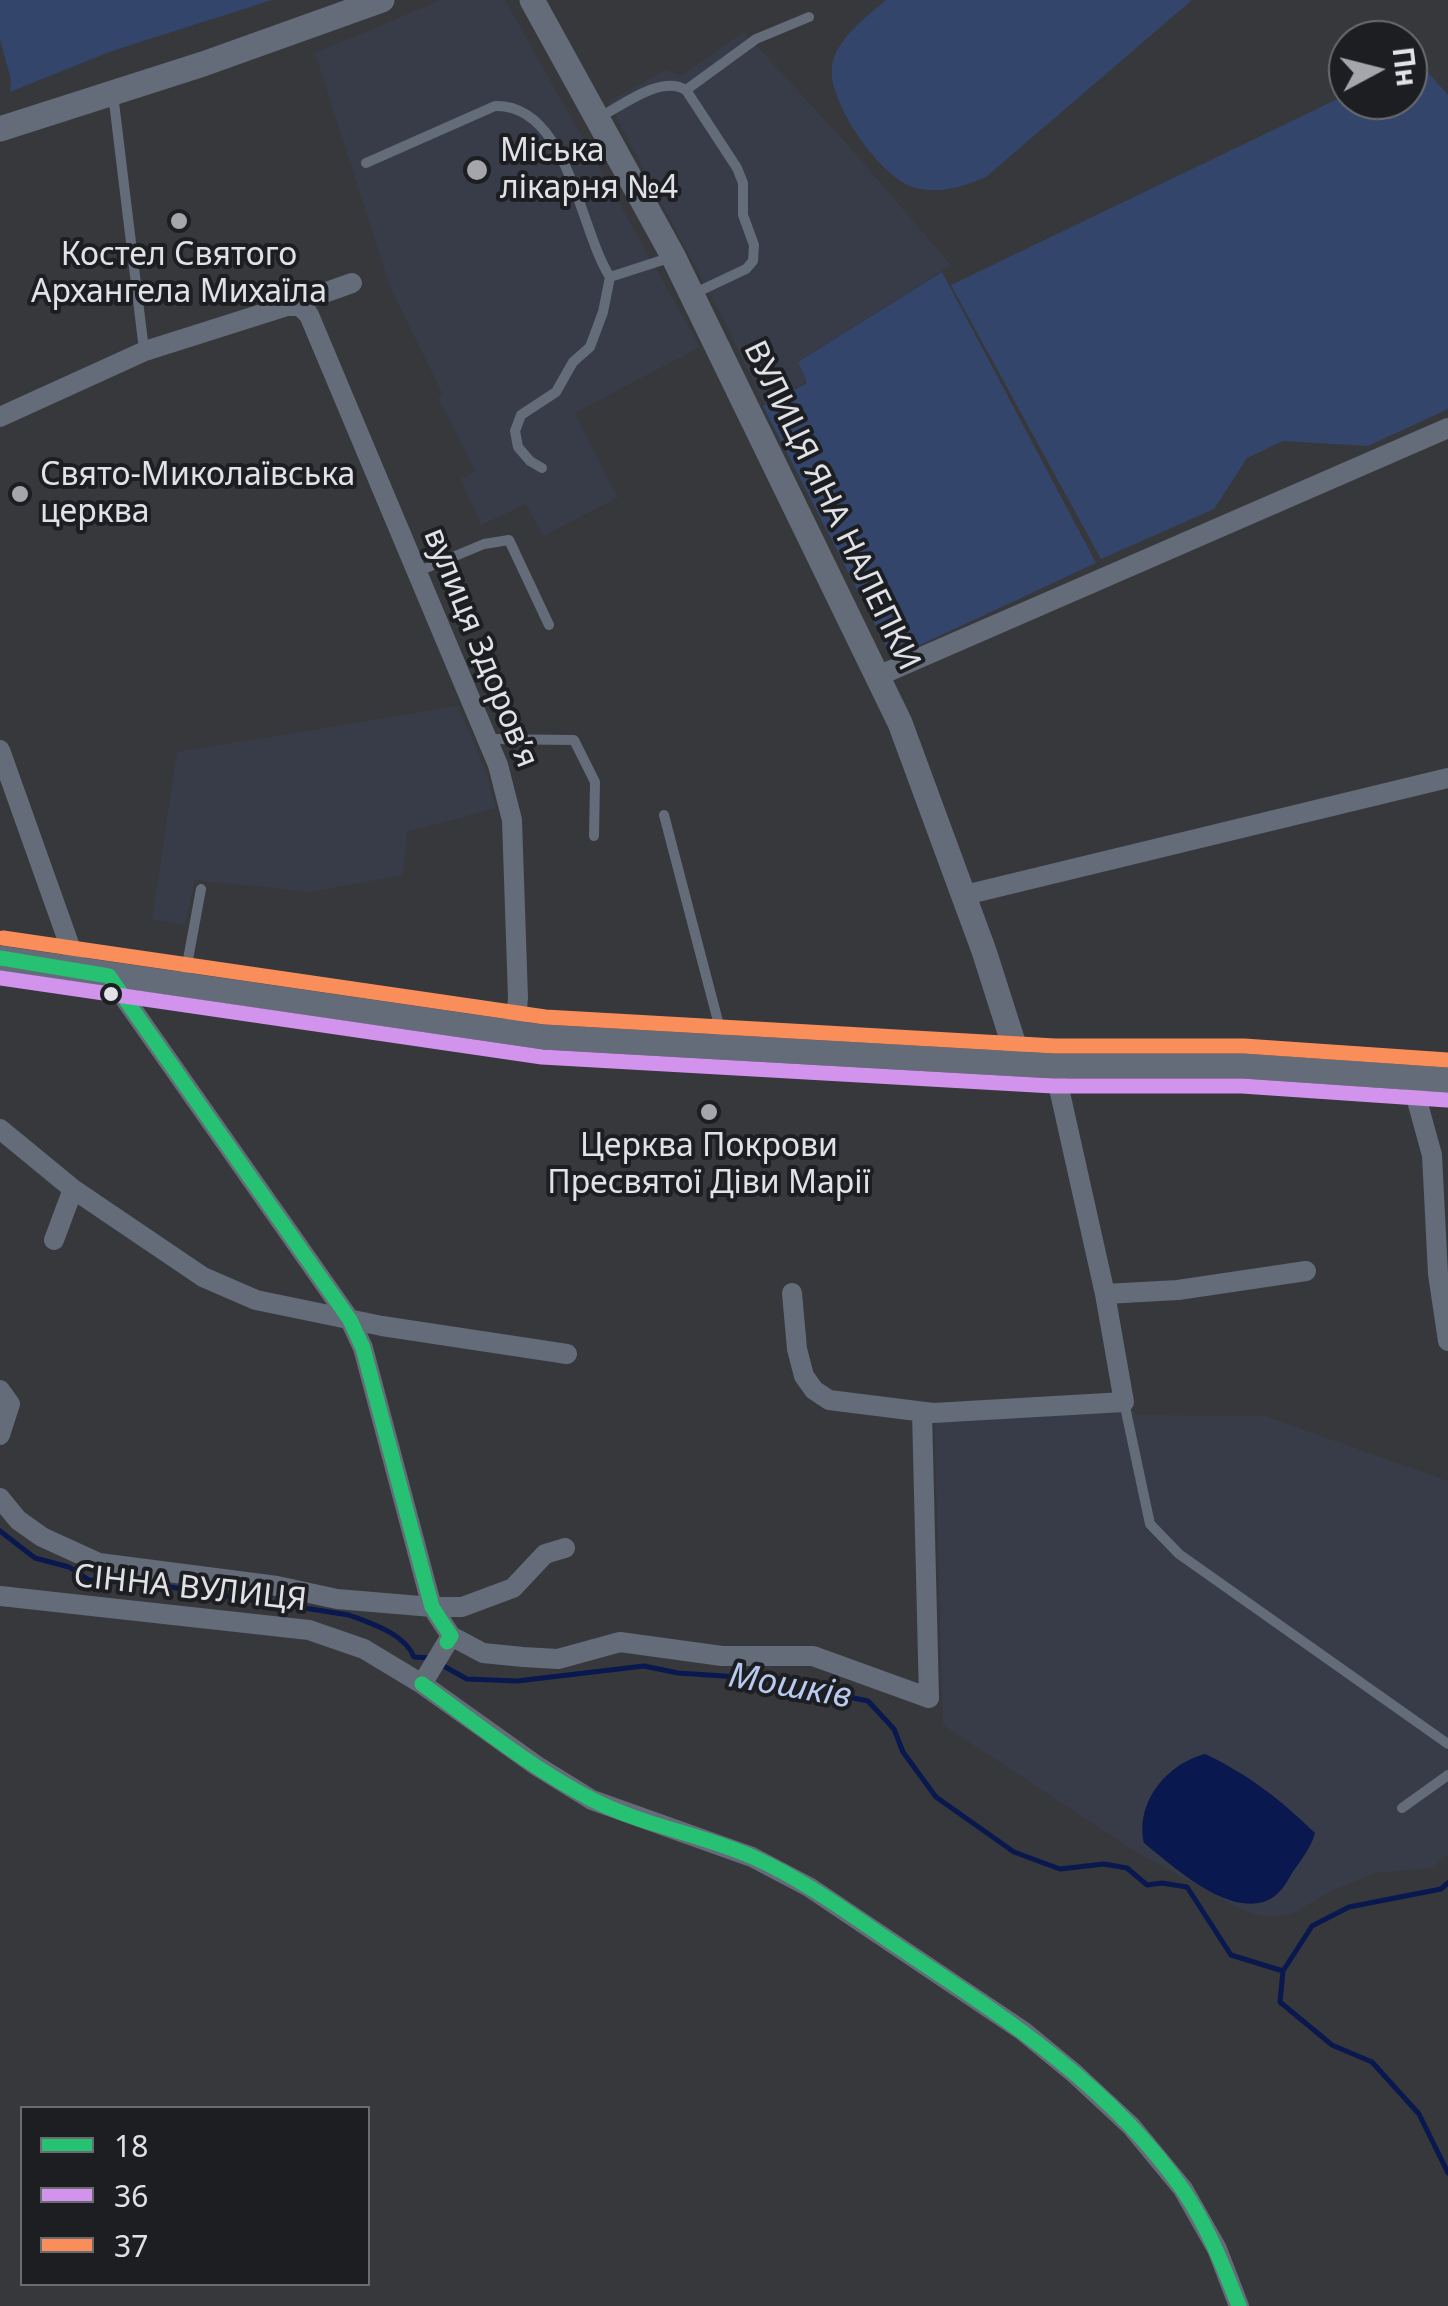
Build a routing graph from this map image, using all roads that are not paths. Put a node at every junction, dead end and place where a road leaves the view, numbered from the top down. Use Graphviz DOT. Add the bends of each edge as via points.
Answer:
graph roads {
  1 [pos="382,0"];
  2 [pos="532,0"];
  3 [pos="809,17"];
  4 [pos="686,90"];
  5 [pos="112,93"];
  6 [pos="598,118"];
  7 [pos="0,129"];
  8 [pos="366,163"];
  9 [pos="673,256"];
  10 [pos="610,278"];
  11 [pos="352,283"];
  12 [pos="692,295"];
  13 [pos="300,306"];
  14 [pos="144,351"];
  15 [pos="0,418"];
  16 [pos="1448,428"];
  17 [pos="542,468"];
  18 [pos="418,571"];
  19 [pos="549,625"];
  20 [pos="878,676"];
  21 [pos="487,739"];
  22 [pos="0,751"];
  23 [pos="1448,778"];
  24 [pos="664,815"];
  25 [pos="594,836"];
  26 [pos="201,890"];
  27 [pos="965,895"];
  28 [pos="0,958"];
  29 [pos="78,969"];
  30 [pos="109,976"];
  31 [pos="183,987"];
  32 [pos="516,1033"];
  33 [pos="726,1049"];
  34 [pos="1020,1064"];
  35 [pos="1054,1066"];
  36 [pos="1410,1075"];
  37 [pos="1448,1080"];
  38 [pos="0,1129"];
  39 [pos="73,1190"];
  40 [pos="54,1240"];
  41 [pos="1306,1271"];
  42 [pos="792,1293"];
  43 [pos="1105,1294"];
  44 [pos="350,1320"];
  45 [pos="1448,1341"];
  46 [pos="567,1354"];
  47 [pos="0,1390"];
  48 [pos="1124,1402"];
  49 [pos="922,1412"];
  50 [pos="0,1436"];
  51 [pos="0,1498"];
  52 [pos="565,1548"];
  53 [pos="0,1596"];
  54 [pos="432,1608"];
  55 [pos="449,1639"];
  56 [pos="423,1681"];
  57 [pos="1448,1744"];
  58 [pos="1448,1775"];
  59 [pos="1402,1808"];
  60 [pos="1239,2306"];
  1 -- 5 [label="street"];
  2 -- 6 [label="street, ВУЛИЦЯ ЯНА НАЛЕПКИ"];
  3 -- 4 [label="lane" via="756,40"];
  4 -- 6 [label="lane" via="660,86"];
  4 -- 12 [label="lane" via="737,168 754,246 746,269"];
  5 -- 7 [label="street"];
  5 -- 14 [label="lane"];
  6 -- 9 [label="street, ВУЛИЦЯ ЯНА НАЛЕПКИ"];
  8 -- 10 [label="lane" via="495,106 512,105 543,126 558,152"];
  9 -- 10 [label="lane"];
  9 -- 12 [label="street, ВУЛИЦЯ ЯНА НАЛЕПКИ"];
  10 -- 17 [label="lane" via="590,347 556,392 521,416 515,431 518,447"];
  11 -- 13 [label="street"];
  12 -- 20 [label="street, ВУЛИЦЯ ЯНА НАЛЕПКИ"];
  13 -- 14 [label="street"];
  13 -- 18 [label="street, вулиця Здоровʼя"];
  14 -- 15 [label="street"];
  16 -- 20 [label="street"];
  18 -- 19 [label="lane" via="508,540"];
  18 -- 21 [label="street, вулиця Здоровʼя"];
  20 -- 27 [label="street, ВУЛИЦЯ ЯНА НАЛЕПКИ"];
  21 -- 25 [label="lane" via="574,740 595,782"];
  21 -- 32 [label="street, вулиця Здоровʼя" via="512,820"];
  22 -- 29 [label="street"];
  23 -- 27 [label="street"];
  24 -- 33 [label="lane"];
  26 -- 31 [label="lane"];
  27 -- 34 [label="street, ВУЛИЦЯ ЯНА НАЛЕПКИ"];
  28 -- 29 [label="street"];
  29 -- 30 [label="street"];
  30 -- 31 [label="street"];
  30 -- 44 [label="street"];
  31 -- 32 [label="street"];
  32 -- 33 [label="street"];
  33 -- 34 [label="street"];
  34 -- 35 [label="street"];
  35 -- 36 [label="street"];
  35 -- 43 [label="street"];
  36 -- 37 [label="street"];
  36 -- 45 [label="street" via="1432,1155"];
  38 -- 39 [label="street"];
  39 -- 40 [label="street"];
  39 -- 44 [label="street" via="203,1277 256,1300"];
  41 -- 43 [label="street"];
  42 -- 49 [label="street" via="797,1349 814,1390 829,1400"];
  43 -- 48 [label="street"];
  44 -- 46 [label="street"];
  44 -- 54 [label="street"];
  47 -- 50 [label="street" via="10,1404"];
  48 -- 49 [label="street"];
  48 -- 57 [label="lane" via="1150,1524 1178,1554"];
  49 -- 55 [label="street" via="929,1698 813,1656 722,1656 620,1642 558,1658 522,1657 483,1653"];
  51 -- 54 [label="street" via="42,1536 99,1563"];
  52 -- 54 [label="street" via="545,1554 513,1588 462,1607"];
  53 -- 56 [label="street, СІННА ВУЛИЦЯ" via="309,1630"];
  54 -- 55 [label="street"];
  55 -- 56 [label="street"];
  56 -- 60 [label="street, СІННА ВУЛИЦЯ" via="592,1800 752,1857 1023,2031 1130,2126 1182,2189"];
  58 -- 59 [label="lane"];
}
